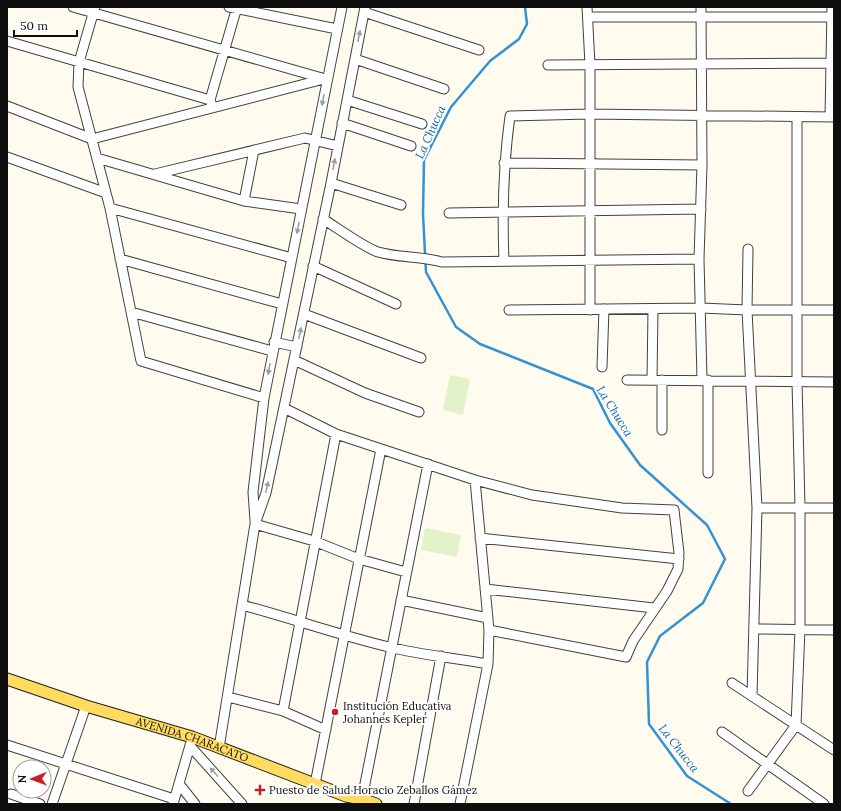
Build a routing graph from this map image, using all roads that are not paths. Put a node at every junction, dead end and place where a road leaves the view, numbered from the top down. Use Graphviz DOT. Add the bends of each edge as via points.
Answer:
graph roads {
  1 [pos="73,7"];
  2 [pos="342,7"];
  3 [pos="587,7"];
  4 [pos="701,7"];
  5 [pos="832,7"];
  6 [pos="234,8"];
  7 [pos="94,10"];
  8 [pos="364,10"];
  9 [pos="588,17"];
  10 [pos="701,17"];
  11 [pos="833,17"];
  12 [pos="338,29"];
  13 [pos="7,41"];
  14 [pos="225,50"];
  15 [pos="479,50"];
  16 [pos="355,59"];
  17 [pos="79,62"];
  18 [pos="832,63"];
  19 [pos="701,64"];
  20 [pos="548,65"];
  21 [pos="590,65"];
  22 [pos="326,79"];
  23 [pos="444,89"];
  24 [pos="347,100"];
  25 [pos="211,104"];
  26 [pos="7,106"];
  27 [pos="590,114"];
  28 [pos="701,116"];
  29 [pos="797,117"];
  30 [pos="832,117"];
  31 [pos="342,123"];
  32 [pos="422,124"];
  33 [pos="92,139"];
  34 [pos="315,140"];
  35 [pos="338,146"];
  36 [pos="411,146"];
  37 [pos="254,150"];
  38 [pos="7,157"];
  39 [pos="97,158"];
  40 [pos="504,163"];
  41 [pos="590,163"];
  42 [pos="702,165"];
  43 [pos="154,174"];
  44 [pos="331,183"];
  45 [pos="106,193"];
  46 [pos="244,201"];
  47 [pos="401,205"];
  48 [pos="110,208"];
  49 [pos="302,209"];
  50 [pos="701,209"];
  51 [pos="502,211"];
  52 [pos="589,212"];
  53 [pos="449,213"];
  54 [pos="323,219"];
  55 [pos="748,250"];
  56 [pos="292,258"];
  57 [pos="120,259"];
  58 [pos="699,259"];
  59 [pos="504,261"];
  60 [pos="590,261"];
  61 [pos="313,266"];
  62 [pos="282,304"];
  63 [pos="396,304"];
  64 [pos="701,308"];
  65 [pos="604,309"];
  66 [pos="652,309"];
  67 [pos="508,310"];
  68 [pos="590,310"];
  69 [pos="747,310"];
  70 [pos="797,310"];
  71 [pos="834,310"];
  72 [pos="131,312"];
  73 [pos="304,314"];
  74 [pos="274,342"];
  75 [pos="297,347"];
  76 [pos="272,351"];
  77 [pos="421,358"];
  78 [pos="294,360"];
  79 [pos="602,367"];
  80 [pos="627,380"];
  81 [pos="652,380"];
  82 [pos="662,380"];
  83 [pos="705,380"];
  84 [pos="750,381"];
  85 [pos="797,381"];
  86 [pos="834,382"];
  87 [pos="264,398"];
  88 [pos="284,408"];
  89 [pos="419,412"];
  90 [pos="662,430"];
  91 [pos="336,434"];
  92 [pos="381,449"];
  93 [pos="428,464"];
  94 [pos="708,473"];
  95 [pos="475,480"];
  96 [pos="800,507"];
  97 [pos="757,508"];
  98 [pos="834,508"];
  99 [pos="255,524"];
  100 [pos="480,538"];
  101 [pos="314,541"];
  102 [pos="359,559"];
  103 [pos="679,559"];
  104 [pos="406,572"];
  105 [pos="485,589"];
  106 [pos="401,600"];
  107 [pos="242,605"];
  108 [pos="654,608"];
  109 [pos="488,618"];
  110 [pos="299,620"];
  111 [pos="755,629"];
  112 [pos="800,629"];
  113 [pos="489,630"];
  114 [pos="834,630"];
  115 [pos="344,636"];
  116 [pos="391,648"];
  117 [pos="441,656"];
  118 [pos="488,664"];
  119 [pos="7,680"];
  120 [pos="732,683"];
  121 [pos="752,696"];
  122 [pos="228,697"];
  123 [pos="86,706"];
  124 [pos="283,711"];
  125 [pos="796,725"];
  126 [pos="326,730"];
  127 [pos="722,732"];
  128 [pos="191,741"];
  129 [pos="7,745"];
  130 [pos="832,747"];
  131 [pos="219,748"];
  132 [pos="66,764"];
  133 [pos="767,764"];
  134 [pos="315,784"];
  135 [pos="180,785"];
  136 [pos="748,791"];
  137 [pos="11,794"];
  138 [pos="362,799"];
  139 [pos="345,800"];
  140 [pos="173,802"];
  141 [pos="40,804"];
  142 [pos="52,804"];
  143 [pos="195,804"];
  144 [pos="242,804"];
  145 [pos="376,804"];
  146 [pos="414,804"];
  147 [pos="460,804"];
  148 [pos="824,804"];
  1 -- 7 [label="street"];
  2 -- 12 [label="street"];
  3 -- 9 [label="street"];
  4 -- 10 [label="street"];
  5 -- 11 [label="street"];
  6 -- 12 [label="street"];
  6 -- 14 [label="street"];
  7 -- 14 [label="street"];
  7 -- 17 [label="street"];
  8 -- 15 [label="street"];
  16 -- 8 [label="street, one-way"];
  9 -- 10 [label="street"];
  9 -- 21 [label="street"];
  10 -- 11 [label="street"];
  10 -- 19 [label="street"];
  11 -- 18 [label="street"];
  12 -- 22 [label="street"];
  13 -- 17 [label="street"];
  14 -- 22 [label="street"];
  14 -- 25 [label="street"];
  16 -- 23 [label="street"];
  16 -- 24 [label="street"];
  17 -- 25 [label="street"];
  17 -- 33 [label="street" via="78,87"];
  18 -- 19 [label="street"];
  18 -- 30 [label="street"];
  19 -- 21 [label="street"];
  19 -- 28 [label="street"];
  20 -- 21 [label="street"];
  21 -- 27 [label="street"];
  22 -- 25 [label="street"];
  22 -- 34 [label="street, one-way"];
  24 -- 31 [label="street"];
  24 -- 32 [label="street"];
  25 -- 33 [label="street"];
  26 -- 33 [label="street"];
  27 -- 28 [label="street"];
  27 -- 40 [label="street" via="510,116"];
  27 -- 41 [label="street"];
  28 -- 29 [label="street"];
  28 -- 42 [label="street"];
  29 -- 30 [label="street"];
  29 -- 70 [label="street"];
  31 -- 35 [label="street"];
  31 -- 36 [label="street"];
  33 -- 39 [label="street"];
  34 -- 35 [label="street"];
  34 -- 37 [label="street" via="305,138"];
  34 -- 49 [label="street"];
  44 -- 35 [label="street, one-way"];
  37 -- 43 [label="street"];
  37 -- 46 [label="street"];
  38 -- 45 [label="street"];
  39 -- 43 [label="street"];
  39 -- 45 [label="street"];
  40 -- 41 [label="street"];
  40 -- 51 [label="street"];
  41 -- 42 [label="street"];
  41 -- 52 [label="street"];
  42 -- 50 [label="street"];
  43 -- 46 [label="street"];
  44 -- 47 [label="street"];
  44 -- 54 [label="street"];
  45 -- 48 [label="street"];
  46 -- 49 [label="street"];
  48 -- 56 [label="street"];
  48 -- 57 [label="street"];
  49 -- 56 [label="street, one-way"];
  50 -- 52 [label="street"];
  50 -- 58 [label="street"];
  51 -- 52 [label="street"];
  51 -- 53 [label="street"];
  51 -- 59 [label="street"];
  52 -- 60 [label="street"];
  54 -- 59 [label="street" via="377,252 413,258 426,257 442,262"];
  54 -- 61 [label="street"];
  55 -- 69 [label="street"];
  56 -- 62 [label="street"];
  57 -- 62 [label="street"];
  57 -- 72 [label="street"];
  58 -- 60 [label="street"];
  58 -- 64 [label="street"];
  59 -- 60 [label="street"];
  60 -- 68 [label="street"];
  61 -- 63 [label="street"];
  61 -- 73 [label="street"];
  62 -- 74 [label="street"];
  64 -- 66 [label="street"];
  64 -- 69 [label="street"];
  64 -- 83 [label="street"];
  65 -- 66 [label="street"];
  65 -- 68 [label="street"];
  65 -- 79 [label="street"];
  66 -- 81 [label="street"];
  67 -- 68 [label="street"];
  69 -- 70 [label="street"];
  69 -- 84 [label="street"];
  70 -- 71 [label="street"];
  70 -- 85 [label="street"];
  72 -- 76 [label="street"];
  72 -- 87 [label="street" via="140,361"];
  75 -- 73 [label="street, one-way"];
  73 -- 77 [label="street"];
  74 -- 75 [label="street"];
  74 -- 76 [label="street"];
  75 -- 78 [label="street"];
  76 -- 87 [label="street, one-way"];
  78 -- 88 [label="street"];
  78 -- 89 [label="street" via="365,394"];
  80 -- 81 [label="street"];
  81 -- 82 [label="street"];
  82 -- 83 [label="street"];
  82 -- 90 [label="street"];
  83 -- 84 [label="street"];
  83 -- 94 [label="street"];
  84 -- 85 [label="street"];
  84 -- 97 [label="street"];
  85 -- 86 [label="street"];
  85 -- 96 [label="street"];
  87 -- 99 [label="street" via="253,492"];
  88 -- 91 [label="street"];
  99 -- 88 [label="street, one-way" via="266,493"];
  91 -- 92 [label="street"];
  91 -- 101 [label="street"];
  92 -- 93 [label="street"];
  92 -- 102 [label="street"];
  93 -- 95 [label="street"];
  93 -- 104 [label="street"];
  95 -- 100 [label="street"];
  95 -- 103 [label="street" via="532,495 622,508 674,510"];
  96 -- 97 [label="street"];
  96 -- 98 [label="street"];
  96 -- 112 [label="street"];
  97 -- 111 [label="street"];
  99 -- 101 [label="street"];
  99 -- 107 [label="street"];
  100 -- 103 [label="street"];
  100 -- 105 [label="street"];
  101 -- 102 [label="street"];
  101 -- 110 [label="street"];
  102 -- 104 [label="street"];
  102 -- 115 [label="street"];
  103 -- 108 [label="street" via="675,577"];
  104 -- 106 [label="street"];
  105 -- 108 [label="street"];
  105 -- 109 [label="street"];
  106 -- 109 [label="street"];
  106 -- 116 [label="street"];
  107 -- 110 [label="street"];
  107 -- 122 [label="street"];
  108 -- 113 [label="street" via="632,641 626,657"];
  109 -- 113 [label="street"];
  110 -- 115 [label="street"];
  110 -- 124 [label="street"];
  111 -- 112 [label="street"];
  111 -- 121 [label="street"];
  112 -- 114 [label="street"];
  112 -- 125 [label="street"];
  113 -- 118 [label="street"];
  115 -- 116 [label="street"];
  115 -- 126 [label="street"];
  116 -- 117 [label="street"];
  116 -- 138 [label="street"];
  117 -- 118 [label="street"];
  117 -- 146 [label="street"];
  118 -- 147 [label="street"];
  119 -- 123 [label="main road, AVENIDA CHARACATO"];
  120 -- 121 [label="street"];
  121 -- 125 [label="street"];
  122 -- 124 [label="street"];
  122 -- 131 [label="street"];
  123 -- 128 [label="main road, AVENIDA CHARACATO"];
  123 -- 132 [label="street"];
  124 -- 126 [label="street"];
  125 -- 130 [label="street"];
  125 -- 133 [label="street"];
  126 -- 134 [label="street"];
  127 -- 133 [label="street"];
  128 -- 131 [label="main road, AVENIDA CHARACATO"];
  128 -- 135 [label="street"];
  144 -- 128 [label="street, one-way"];
  129 -- 132 [label="street"];
  131 -- 134 [label="main road, AVENIDA CHARACATO"];
  132 -- 140 [label="street"];
  132 -- 142 [label="street"];
  133 -- 136 [label="street"];
  133 -- 148 [label="street"];
  134 -- 139 [label="main road, AVENIDA CHARACATO"];
  135 -- 140 [label="street"];
  135 -- 143 [label="street"];
  137 -- 141 [label="street"];
  138 -- 139 [label="main road, AVENIDA CHARACATO"];
  138 -- 145 [label="main road, AVENIDA CHARACATO"];
}
